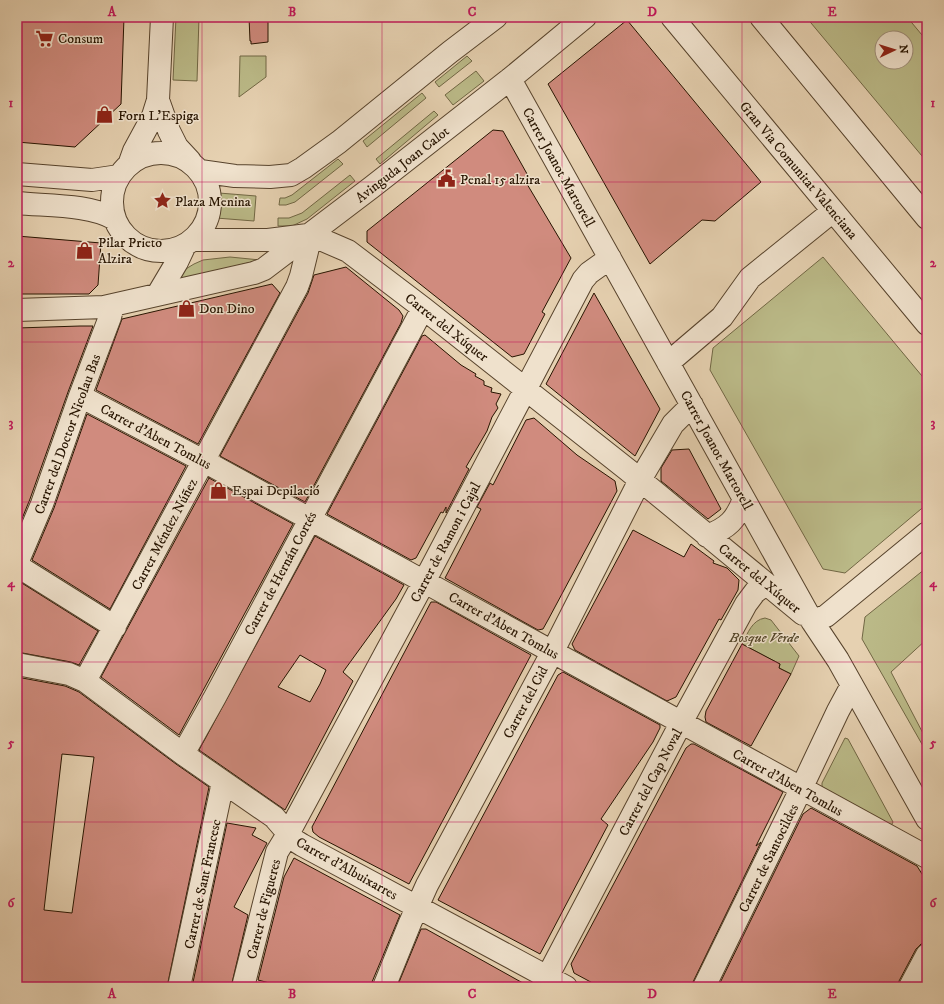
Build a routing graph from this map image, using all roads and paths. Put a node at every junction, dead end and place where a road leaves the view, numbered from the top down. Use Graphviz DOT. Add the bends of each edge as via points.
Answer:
graph roads {
  1 [pos="162,17"];
  2 [pos="496,17"];
  3 [pos="585,17"];
  4 [pos="672,17"];
  5 [pos="761,17"];
  6 [pos="510,79"];
  7 [pos="158,100"];
  8 [pos="195,166"];
  9 [pos="124,170"];
  10 [pos="17,174"];
  11 [pos="17,204"];
  12 [pos="833,211"];
  13 [pos="927,218"];
  14 [pos="115,219"];
  15 [pos="311,235"];
  16 [pos="189,243"];
  17 [pos="610,258"];
  18 [pos="158,294"];
  19 [pos="113,305"];
  20 [pos="423,308"];
  21 [pos="17,310"];
  22 [pos="927,324"];
  23 [pos="668,363"];
  24 [pos="526,389"];
  25 [pos="80,396"];
  26 [pos="692,405"];
  27 [pos="204,461"];
  28 [pos="640,480"];
  29 [pos="744,499"];
  30 [pos="309,519"];
  31 [pos="927,533"];
  32 [pos="707,536"];
  33 [pos="17,563"];
  34 [pos="424,582"];
  35 [pos="766,584"];
  36 [pos="812,621"];
  37 [pos="115,627"];
  38 [pos="553,651"];
  39 [pos="17,664"];
  40 [pos="85,681"];
  41 [pos="852,685"];
  42 [pos="681,723"];
  43 [pos="183,754"];
  44 [pos="224,782"];
  45 [pos="801,789"];
  46 [pos="927,819"];
  47 [pos="288,834"];
  48 [pos="927,857"];
  49 [pos="417,907"];
  50 [pos="927,955"];
  51 [pos="544,982"];
  52 [pos="179,987"];
  53 [pos="243,987"];
  54 [pos="384,987"];
  55 [pos="566,987"];
  56 [pos="704,987"];
  57 [pos="910,987"];
  1 -- 7 [label="street"];
  2 -- 8 [label="street" via="339,142 290,175 235,176"];
  3 -- 6 [label="street, Avinguda Joan Calot"];
  4 -- 12 [label="street, Gran Via Comunitat Valenciana"];
  5 -- 13 [label="street"];
  6 -- 15 [label="street, Avinguda Joan Calot"];
  6 -- 17 [label="street, Carrer Joanot Martorell"];
  7 -- 8 [label="street" via="177,147"];
  7 -- 9 [label="street" via="153,116"];
  8 -- 9 [label="street" via="179,156 166,152 140,157"];
  8 -- 16 [label="street" via="206,180 211,201 210,212 203,227"];
  9 -- 10 [label="street" via="92,180"];
  9 -- 14 [label="street" via="114,186 112,208"];
  11 -- 14 [label="street" via="80,208 106,213"];
  12 -- 22 [label="street, Gran Via Comunitat Valenciana"];
  12 -- 23 [label="street" via="750,278 722,317"];
  14 -- 16 [label="street" via="128,239 144,248 173,250"];
  15 -- 16 [label="street" via="268,240"];
  15 -- 18 [label="street" via="264,269 254,273"];
  15 -- 20 [label="street, Carrer del Xúquer" via="348,251"];
  15 -- 27 [label="street, Carrer Méndez Núñez" via="297,287"];
  16 -- 18 [label="street"];
  17 -- 23 [label="street, Carrer Joanot Martorell"];
  17 -- 24 [label="street, Carrer de Ramon i Cajal" via="583,280"];
  18 -- 19 [label="street"];
  19 -- 21 [label="street" via="96,308"];
  19 -- 25 [label="street, Carrer del Doctor Nicolau Bas"];
  20 -- 24 [label="street, Carrer del Xúquer"];
  20 -- 30 [label="street, Carrer de Hernán Cortés"];
  23 -- 26 [label="street, Carrer Joanot Martorell"];
  24 -- 28 [label="street, Carrer del Xúquer"];
  24 -- 34 [label="street, Carrer de Ramon i Cajal"];
  25 -- 27 [label="street, Carrer d'Aben Tomlus"];
  25 -- 33 [label="street, Carrer del Doctor Nicolau Bas" via="42,504"];
  26 -- 28 [label="street, Carrer del Cid" via="673,424"];
  26 -- 29 [label="street, Carrer Joanot Martorell"];
  27 -- 30 [label="street, Carrer d'Aben Tomlus"];
  27 -- 37 [label="street, Carrer Méndez Núñez"];
  28 -- 32 [label="street, Carrer del Xúquer"];
  28 -- 38 [label="street, Carrer del Cid"];
  29 -- 32 [label="street, Carrer del Xúquer" via="740,510 729,524 719,532"];
  29 -- 36 [label="street, Carrer Joanot Martorell"];
  30 -- 34 [label="street, Carrer d'Aben Tomlus"];
  30 -- 43 [label="street, Carrer de Hernán Cortés"];
  31 -- 36 [label="street" via="826,616"];
  32 -- 35 [label="street, Carrer del Xúquer"];
  33 -- 37 [label="street" via="24,570"];
  34 -- 38 [label="street, Carrer d'Aben Tomlus"];
  34 -- 47 [label="street, Carrer de Ramon i Cajal"];
  35 -- 36 [label="street, Carrer del Xúquer"];
  35 -- 42 [label="street, Carrer del Cap Noval" via="755,592 746,604"];
  36 -- 41 [label="street, Carrer Joanot Martorell"];
  37 -- 40 [label="street, Carrer Méndez Núñez"];
  38 -- 42 [label="street, Carrer d'Aben Tomlus"];
  38 -- 49 [label="street, Carrer del Cid"];
  39 -- 40 [label="street, Carrer d'Albuixarres" via="69,674"];
  40 -- 43 [label="street, Carrer d'Albuixarres"];
  41 -- 45 [label="street, Carrer de Santocildes"];
  41 -- 46 [label="street, Carrer Joanot Martorell"];
  42 -- 45 [label="street, Carrer d'Aben Tomlus"];
  42 -- 51 [label="street, Carrer del Cap Noval"];
  43 -- 44 [label="street, Carrer d'Albuixarres"];
  44 -- 47 [label="street, Carrer d'Albuixarres" via="274,817"];
  44 -- 52 [label="street, Carrer de Sant Francesc"];
  45 -- 48 [label="street, Carrer d'Aben Tomlus"];
  45 -- 56 [label="street, Carrer de Santocildes"];
  47 -- 49 [label="street, Carrer d'Albuixarres" via="302,845"];
  47 -- 53 [label="street, Carrer de Figueres" via="277,852"];
  49 -- 51 [label="street, Carrer d'Albuixarres"];
  49 -- 54 [label="street, Carrer del Cid"];
  50 -- 57 [label="street"];
  51 -- 55 [label="street, Carrer d'Albuixarres"];
}
